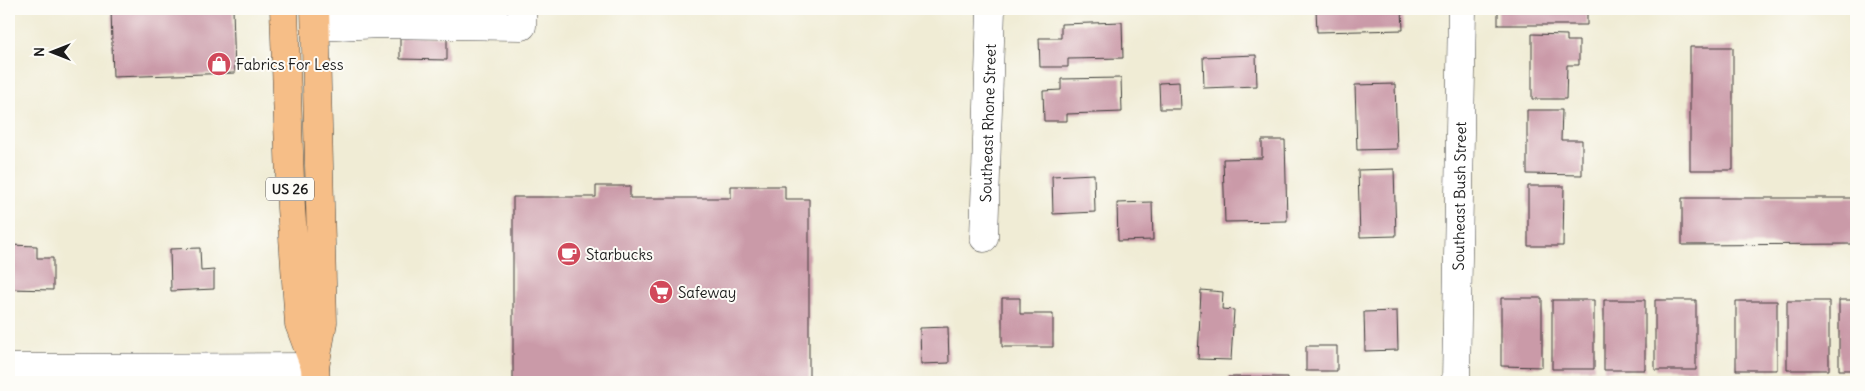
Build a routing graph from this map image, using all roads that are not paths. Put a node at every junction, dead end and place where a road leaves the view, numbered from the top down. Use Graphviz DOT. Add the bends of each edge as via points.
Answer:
graph roads {
  1 [pos="284,9"];
  2 [pos="522,9"];
  3 [pos="991,9"];
  4 [pos="1462,9"];
  5 [pos="380,17"];
  6 [pos="315,18"];
  7 [pos="984,238"];
  8 [pos="9,368"];
  9 [pos="316,375"];
  10 [pos="1456,382"];
  1 -- 9 [label="main road, US 26" via="291,208 300,324"];
  2 -- 5 [label="street" via="522,26"];
  3 -- 7 [label="street, Southeast Rhone Street"];
  4 -- 10 [label="street, Southeast Bush Street"];
  5 -- 6 [label="street"];
  6 -- 9 [label="main road, US 26" via="323,322"];
  8 -- 9 [label="street"];
}
